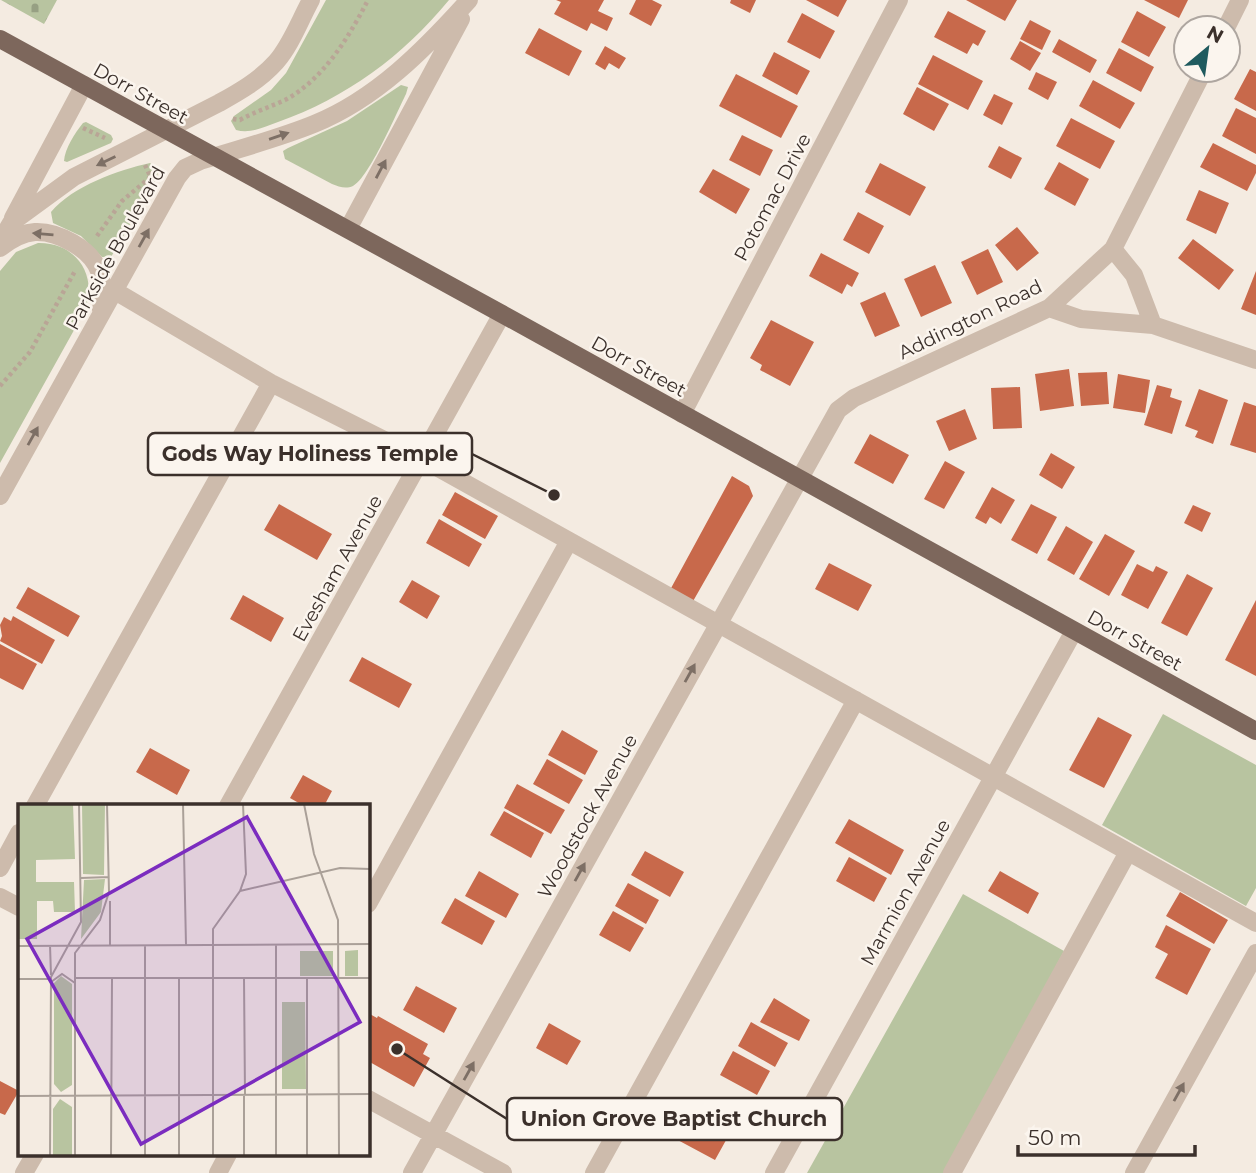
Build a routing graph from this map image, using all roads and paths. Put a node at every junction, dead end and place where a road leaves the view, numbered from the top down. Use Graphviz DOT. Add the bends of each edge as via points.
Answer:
graph roads {
  1 [pos="311,0"];
  2 [pos="470,0"];
  3 [pos="899,0"];
  4 [pos="0,39"];
  5 [pos="1197,84"];
  6 [pos="84,85"];
  7 [pos="230,118"];
  8 [pos="253,122"];
  9 [pos="82,128"];
  10 [pos="167,131"];
  11 [pos="104,138"];
  12 [pos="214,157"];
  13 [pos="145,165"];
  14 [pos="159,178"];
  15 [pos="348,229"];
  16 [pos="3,236"];
  17 [pos="1114,249"];
  18 [pos="115,291"];
  19 [pos="1049,308"];
  20 [pos="502,314"];
  21 [pos="101,317"];
  22 [pos="1153,325"];
  23 [pos="1256,360"];
  24 [pos="271,383"];
  25 [pos="682,414"];
  26 [pos="422,458"];
  27 [pos="799,478"];
  28 [pos="0,496"];
  29 [pos="569,541"];
  30 [pos="717,625"];
  31 [pos="1074,631"];
  32 [pos="856,700"];
  33 [pos="1256,731"];
  34 [pos="994,776"];
  35 [pos="36,804"];
  36 [pos="229,804"];
  37 [pos="18,835"];
  38 [pos="1128,852"];
  39 [pos="0,868"];
  40 [pos="0,897"];
  41 [pos="369,902"];
  42 [pos="18,906"];
  43 [pos="1256,923"];
  44 [pos="1256,953"];
  45 [pos="369,1100"];
  46 [pos="433,1135"];
  47 [pos="34,1156"];
  48 [pos="227,1156"];
  49 [pos="24,1173"];
  50 [pos="218,1173"];
  51 [pos="412,1173"];
  52 [pos="503,1173"];
  53 [pos="594,1173"];
  54 [pos="774,1173"];
  55 [pos="953,1173"];
  56 [pos="1134,1173"];
  1 -- 10 [label="street, Parkside Boulevard" via="277,61 262,75"];
  12 -- 2 [label="street, Parkside Boulevard, one-way" via="316,124 365,95 421,53"];
  15 -- 2 [label="street, Parkside Boulevard, one-way"];
  3 -- 25 [label="street, Potomac Drive"];
  4 -- 6 [label="main road, Dorr Street"];
  5 -- 17 [label="street, Addington Road"];
  6 -- 10 [label="main road, Dorr Street"];
  6 -- 16 [label="street"];
  7 -- 8 [label="path" via="249,115"];
  9 -- 11 [label="path"];
  10 -- 12 [label="main road, Dorr Street"];
  10 -- 16 [label="street, Parkside Boulevard, one-way" via="74,177"];
  12 -- 15 [label="main road, Dorr Street"];
  18 -- 12 [label="street, Parkside Boulevard, one-way" via="177,178 185,168"];
  13 -- 14 [label="path" via="149,178"];
  15 -- 20 [label="main road, Dorr Street"];
  21 -- 16 [label="street, one-way" via="100,272 86,253 57,236 36,232"];
  17 -- 19 [label="street, Addington Road"];
  17 -- 22 [label="street" via="1134,275"];
  18 -- 21 [label="street, Parkside Boulevard"];
  18 -- 24 [label="street"];
  19 -- 22 [label="street" via="1082,319"];
  19 -- 27 [label="street, Addington Road" via="854,398 838,410"];
  20 -- 25 [label="main road, Dorr Street"];
  20 -- 26 [label="street, Evesham Avenue"];
  28 -- 21 [label="street, Parkside Boulevard, one-way"];
  22 -- 23 [label="street"];
  24 -- 26 [label="street"];
  24 -- 35 [label="street"];
  25 -- 27 [label="main road, Dorr Street"];
  26 -- 29 [label="street"];
  26 -- 36 [label="street, Evesham Avenue"];
  27 -- 30 [label="street, Woodstock Avenue"];
  27 -- 31 [label="main road, Dorr Street"];
  29 -- 30 [label="street"];
  29 -- 41 [label="street"];
  30 -- 32 [label="street"];
  46 -- 30 [label="street, Woodstock Avenue, one-way"];
  31 -- 33 [label="main road, Dorr Street"];
  31 -- 34 [label="street, Marmion Avenue"];
  32 -- 34 [label="street"];
  32 -- 53 [label="street"];
  34 -- 38 [label="street"];
  34 -- 54 [label="street, Marmion Avenue"];
  37 -- 39 [label="street"];
  38 -- 43 [label="street"];
  38 -- 55 [label="street"];
  40 -- 42 [label="street"];
  56 -- 44 [label="street, one-way"];
  45 -- 46 [label="street"];
  46 -- 51 [label="street, Woodstock Avenue"];
  46 -- 52 [label="street"];
  47 -- 49 [label="street"];
  48 -- 50 [label="street"];
}
